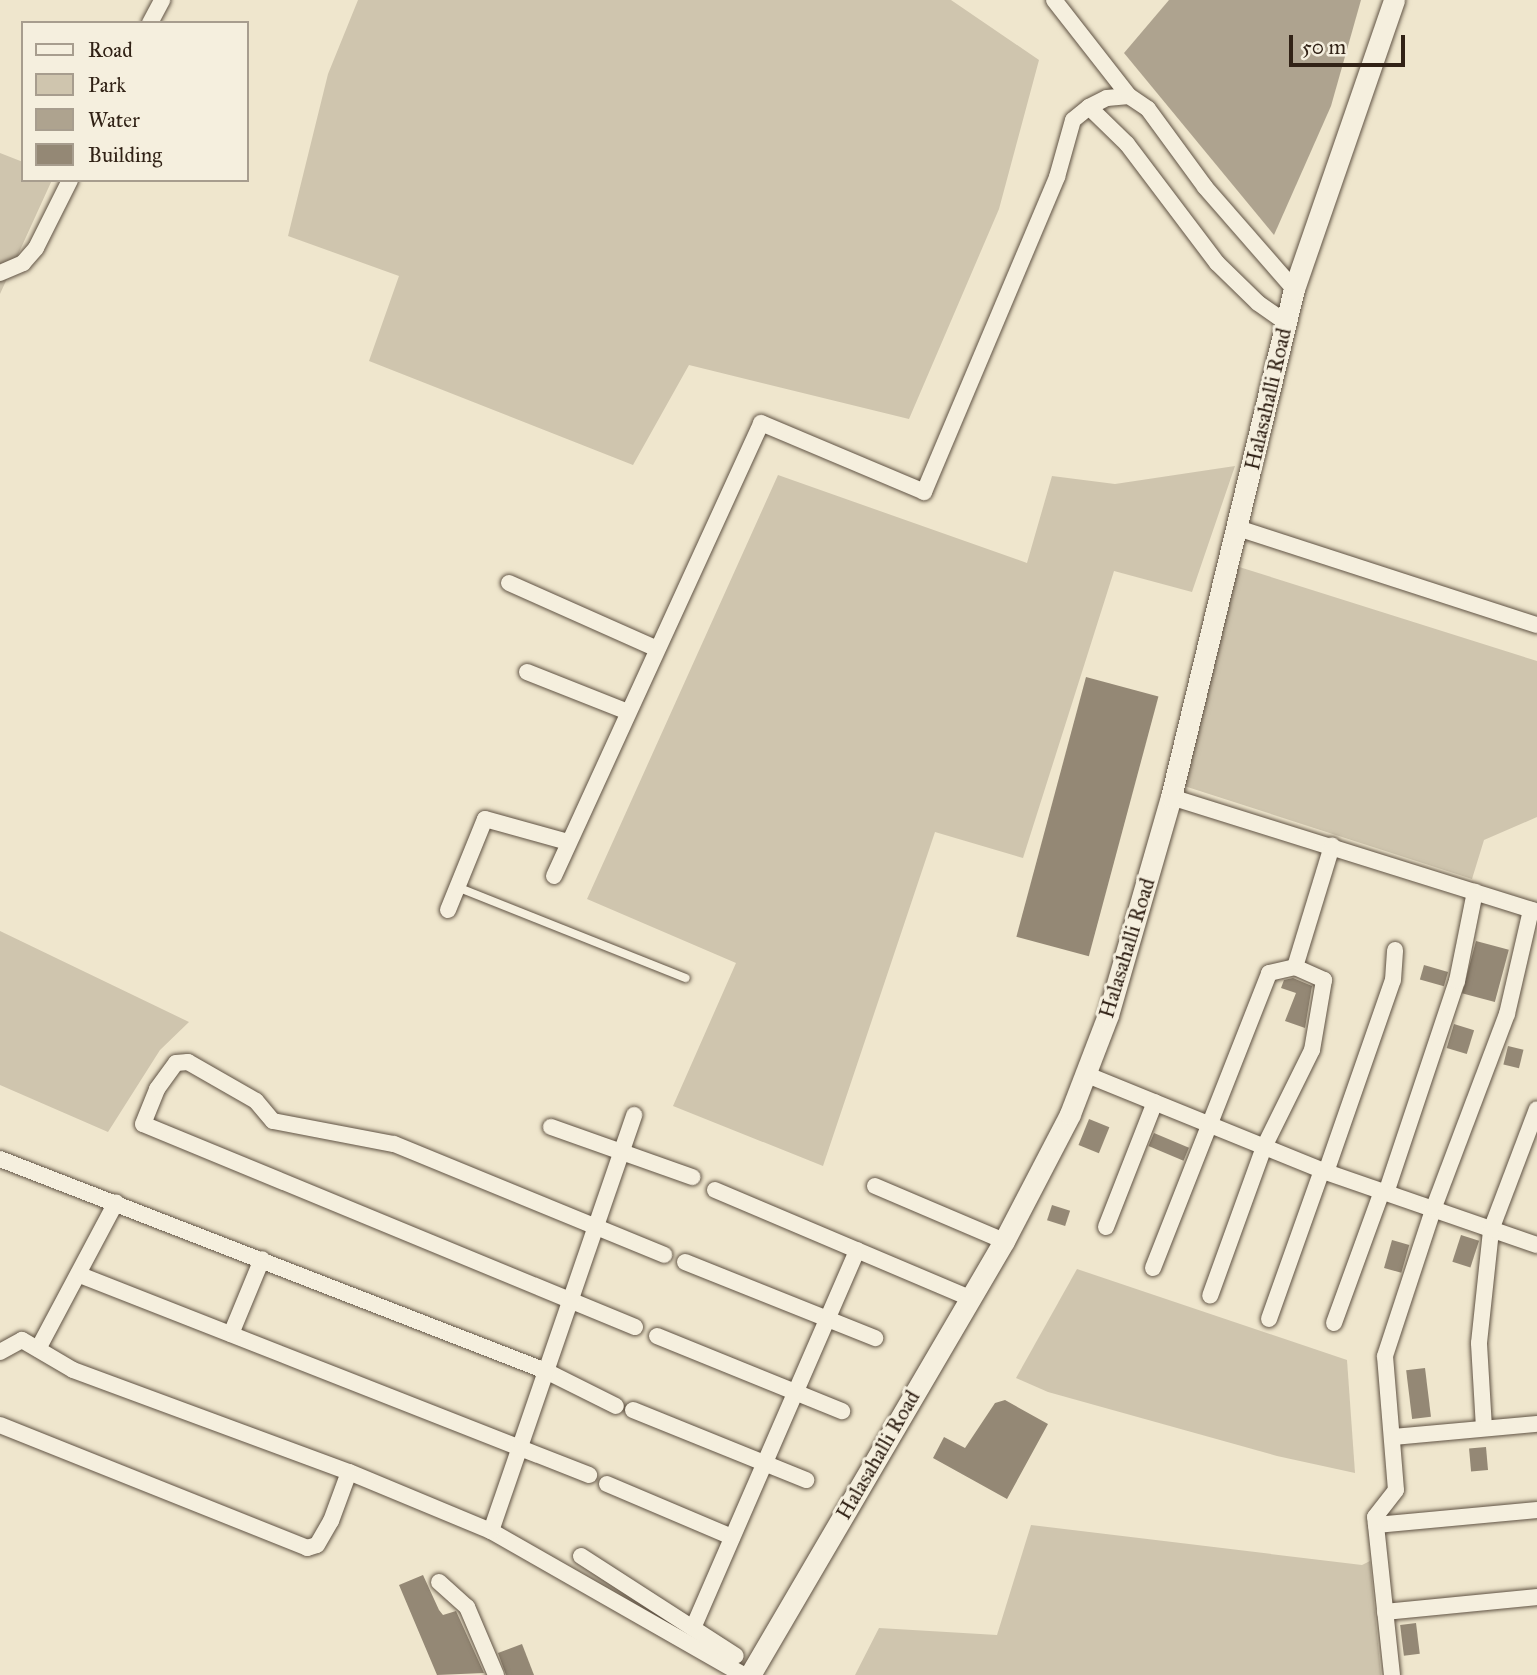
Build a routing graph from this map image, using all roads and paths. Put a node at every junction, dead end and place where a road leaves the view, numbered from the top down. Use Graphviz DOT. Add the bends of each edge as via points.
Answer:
graph roads {
  1 [pos="162,0"];
  2 [pos="1054,0"];
  3 [pos="1394,0"];
  4 [pos="151,21"];
  5 [pos="1129,96"];
  6 [pos="1089,107"];
  7 [pos="70,182"];
  8 [pos="0,273"];
  9 [pos="1294,289"];
  10 [pos="1285,322"];
  11 [pos="1238,528"];
  12 [pos="509,583"];
  13 [pos="1537,625"];
  14 [pos="657,649"];
  15 [pos="527,672"];
  16 [pos="628,712"];
  17 [pos="1171,797"];
  18 [pos="568,842"];
  19 [pos="1332,846"];
  20 [pos="554,876"];
  21 [pos="457,887"];
  22 [pos="1475,892"];
  23 [pos="448,910"];
  24 [pos="1534,911"];
  25 [pos="1395,950"];
  26 [pos="1295,967"];
  27 [pos="686,978"];
  28 [pos="1085,1074"];
  29 [pos="1155,1102"];
  30 [pos="1537,1109"];
  31 [pos="634,1115"];
  32 [pos="1209,1124"];
  33 [pos="551,1127"];
  34 [pos="1264,1147"];
  35 [pos="621,1152"];
  36 [pos="0,1159"];
  37 [pos="1324,1171"];
  38 [pos="692,1177"];
  39 [pos="875,1186"];
  40 [pos="715,1190"];
  41 [pos="1384,1192"];
  42 [pos="116,1202"];
  43 [pos="1434,1208"];
  44 [pos="597,1225"];
  45 [pos="1106,1227"];
  46 [pos="1492,1230"];
  47 [pos="1004,1241"];
  48 [pos="1537,1245"];
  49 [pos="856,1250"];
  50 [pos="664,1255"];
  51 [pos="262,1259"];
  52 [pos="685,1262"];
  53 [pos="1153,1268"];
  54 [pos="80,1275"];
  55 [pos="1210,1296"];
  56 [pos="970,1298"];
  57 [pos="572,1301"];
  58 [pos="827,1319"];
  59 [pos="1269,1319"];
  60 [pos="1334,1323"];
  61 [pos="635,1327"];
  62 [pos="231,1334"];
  63 [pos="657,1336"];
  64 [pos="875,1338"];
  65 [pos="38,1349"];
  66 [pos="0,1352"];
  67 [pos="546,1371"];
  68 [pos="795,1392"];
  69 [pos="616,1406"];
  70 [pos="633,1410"];
  71 [pos="842,1411"];
  72 [pos="1537,1424"];
  73 [pos="0,1425"];
  74 [pos="1484,1429"];
  75 [pos="1393,1437"];
  76 [pos="517,1446"];
  77 [pos="764,1463"];
  78 [pos="349,1472"];
  79 [pos="589,1475"];
  80 [pos="806,1480"];
  81 [pos="607,1484"];
  82 [pos="1537,1510"];
  83 [pos="1376,1525"];
  84 [pos="491,1531"];
  85 [pos="732,1537"];
  86 [pos="581,1556"];
  87 [pos="439,1582"];
  88 [pos="1537,1597"];
  89 [pos="1385,1612"];
  90 [pos="693,1628"];
  91 [pos="736,1656"];
  92 [pos="496,1675"];
  93 [pos="743,1675"];
  94 [pos="750,1675"];
  95 [pos="1392,1675"];
  1 -- 4 [label="street"];
  2 -- 5 [label="street"];
  3 -- 9 [label="main road, Halasahalli Road"];
  5 -- 6 [label="street" via="1107,98"];
  5 -- 9 [label="street" via="1148,109 1206,187"];
  6 -- 10 [label="street" via="1127,144 1217,263"];
  6 -- 14 [label="street" via="1073,120 1057,177 924,492 761,423"];
  7 -- 8 [label="street" via="36,248 23,263"];
  9 -- 10 [label="main road, Halasahalli Road"];
  10 -- 11 [label="main road, Halasahalli Road"];
  11 -- 13 [label="street"];
  11 -- 17 [label="main road, Halasahalli Road"];
  12 -- 14 [label="street"];
  14 -- 16 [label="street"];
  15 -- 16 [label="street"];
  16 -- 18 [label="street"];
  17 -- 19 [label="street"];
  17 -- 28 [label="main road, Halasahalli Road" via="1108,1015"];
  18 -- 20 [label="street"];
  18 -- 21 [label="street" via="485,819"];
  19 -- 22 [label="street"];
  19 -- 26 [label="street"];
  21 -- 23 [label="street"];
  21 -- 27 [label="lane"];
  22 -- 24 [label="street"];
  22 -- 41 [label="street" via="1457,981"];
  24 -- 43 [label="street" via="1507,1014"];
  25 -- 37 [label="street" via="1393,980"];
  26 -- 32 [label="street" via="1269,973"];
  26 -- 34 [label="street" via="1324,980 1312,1050"];
  28 -- 29 [label="street"];
  28 -- 47 [label="main road, Halasahalli Road" via="1070,1114"];
  29 -- 32 [label="street"];
  29 -- 45 [label="street"];
  30 -- 46 [label="street"];
  31 -- 35 [label="street"];
  32 -- 34 [label="street"];
  32 -- 53 [label="street"];
  33 -- 35 [label="street"];
  34 -- 37 [label="street"];
  34 -- 55 [label="street"];
  35 -- 38 [label="street"];
  35 -- 44 [label="street"];
  36 -- 42 [label="street"];
  37 -- 41 [label="street"];
  37 -- 59 [label="street"];
  39 -- 47 [label="street"];
  40 -- 49 [label="street"];
  41 -- 43 [label="street"];
  41 -- 60 [label="street"];
  42 -- 51 [label="street"];
  42 -- 54 [label="street"];
  43 -- 46 [label="street"];
  43 -- 75 [label="street" via="1385,1356"];
  44 -- 50 [label="street"];
  44 -- 57 [label="street"];
  44 -- 57 [label="street" via="394,1144 273,1121 256,1101 188,1062 176,1063 157,1089 143,1124"];
  46 -- 48 [label="street"];
  46 -- 74 [label="street" via="1479,1343"];
  47 -- 56 [label="main road, Halasahalli Road"];
  49 -- 56 [label="street"];
  49 -- 58 [label="street"];
  51 -- 62 [label="street"];
  51 -- 67 [label="street"];
  52 -- 58 [label="street"];
  54 -- 62 [label="street"];
  54 -- 65 [label="street"];
  56 -- 94 [label="main road, Halasahalli Road"];
  57 -- 61 [label="street"];
  57 -- 67 [label="street"];
  58 -- 64 [label="street"];
  58 -- 68 [label="street"];
  62 -- 76 [label="street"];
  63 -- 68 [label="street"];
  65 -- 66 [label="street" via="22,1340"];
  65 -- 78 [label="street" via="73,1370"];
  67 -- 69 [label="street"];
  67 -- 76 [label="street"];
  68 -- 71 [label="street"];
  68 -- 77 [label="street"];
  70 -- 77 [label="street"];
  72 -- 74 [label="street"];
  73 -- 78 [label="street" via="307,1548 317,1545"];
  74 -- 75 [label="street"];
  75 -- 83 [label="street" via="1396,1490 1375,1517"];
  76 -- 79 [label="street"];
  76 -- 84 [label="street"];
  77 -- 80 [label="street"];
  77 -- 85 [label="street"];
  78 -- 84 [label="street"];
  81 -- 85 [label="street"];
  82 -- 83 [label="street"];
  83 -- 89 [label="street"];
  84 -- 93 [label="street"];
  85 -- 90 [label="street"];
  86 -- 90 [label="street"];
  87 -- 92 [label="street" via="467,1606"];
  88 -- 89 [label="street"];
  89 -- 95 [label="street"];
  90 -- 91 [label="street"];
}
